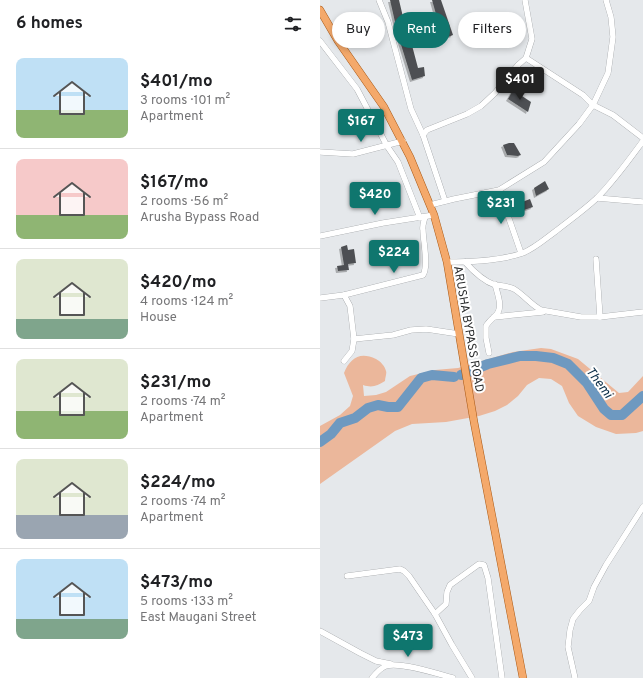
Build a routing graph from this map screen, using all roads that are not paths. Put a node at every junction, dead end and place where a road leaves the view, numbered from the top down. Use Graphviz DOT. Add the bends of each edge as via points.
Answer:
graph roads {
  1 [pos="379,0"];
  2 [pos="525,0"];
  3 [pos="606,0"];
  4 [pos="320,10"];
  5 [pos="320,41"];
  6 [pos="526,58"];
  7 [pos="593,105"];
  8 [pos="423,135"];
  9 [pos="643,140"];
  10 [pos="403,141"];
  11 [pos="387,146"];
  12 [pos="320,152"];
  13 [pos="499,190"];
  14 [pos="597,198"];
  15 [pos="445,201"];
  16 [pos="643,202"];
  17 [pos="430,205"];
  18 [pos="434,215"];
  19 [pos="422,217"];
  20 [pos="320,236"];
  21 [pos="521,253"];
  22 [pos="596,259"];
  23 [pos="447,262"];
  24 [pos="465,262"];
  25 [pos="495,284"];
  26 [pos="344,295"];
  27 [pos="320,298"];
  28 [pos="547,311"];
  29 [pos="643,312"];
  30 [pos="494,317"];
  31 [pos="600,317"];
  32 [pos="459,334"];
  33 [pos="354,340"];
  34 [pos="489,352"];
  35 [pos="344,362"];
  36 [pos="643,507"];
  37 [pos="347,576"];
  38 [pos="435,614"];
  39 [pos="320,631"];
  40 [pos="391,664"];
  41 [pos="372,678"];
  42 [pos="453,678"];
  43 [pos="472,678"];
  44 [pos="502,678"];
  45 [pos="522,678"];
  46 [pos="576,678"];
  1 -- 8 [label="street" via="388,22 411,109"];
  2 -- 6 [label="street" via="532,39"];
  3 -- 7 [label="street" via="613,30 612,45 608,73"];
  4 -- 10 [label="main road, ARUSHA BYPASS ROAD" via="338,41 384,107"];
  5 -- 11 [label="street" via="357,89"];
  6 -- 7 [label="street" via="583,95"];
  6 -- 8 [label="street" via="481,106 428,130"];
  7 -- 9 [label="street" via="613,115"];
  7 -- 13 [label="street" via="544,162"];
  8 -- 15 [label="street"];
  9 -- 14 [label="street"];
  10 -- 11 [label="street"];
  10 -- 17 [label="main road, ARUSHA BYPASS ROAD"];
  11 -- 12 [label="street" via="353,154"];
  11 -- 19 [label="street" via="398,162"];
  13 -- 15 [label="street"];
  13 -- 21 [label="street"];
  14 -- 16 [label="street"];
  14 -- 21 [label="street" via="531,249"];
  15 -- 17 [label="street"];
  17 -- 18 [label="main road, ARUSHA BYPASS ROAD"];
  18 -- 19 [label="street"];
  18 -- 23 [label="main road, ARUSHA BYPASS ROAD"];
  19 -- 20 [label="street"];
  19 -- 26 [label="street" via="425,273"];
  21 -- 24 [label="street"];
  22 -- 31 [label="street"];
  23 -- 24 [label="street"];
  23 -- 32 [label="main road, ARUSHA BYPASS ROAD"];
  24 -- 25 [label="street" via="483,279"];
  25 -- 28 [label="street" via="513,289 536,308"];
  25 -- 30 [label="street" via="500,304"];
  26 -- 27 [label="street"];
  26 -- 33 [label="street" via="350,306"];
  28 -- 30 [label="street"];
  28 -- 31 [label="street"];
  29 -- 31 [label="street"];
  30 -- 34 [label="street" via="486,326"];
  32 -- 33 [label="street" via="426,328"];
  32 -- 45 [label="main road, ARUSHA BYPASS ROAD"];
  33 -- 35 [label="street" via="352,351"];
  36 -- 46 [label="street" via="606,565 589,601 573,619 568,647"];
  37 -- 38 [label="street" via="400,569 409,576"];
  38 -- 43 [label="street"];
  38 -- 44 [label="street" via="446,604 450,585 479,564 484,565"];
  39 -- 40 [label="street" via="360,653"];
  40 -- 41 [label="street" via="381,668"];
  40 -- 42 [label="street"];
}
